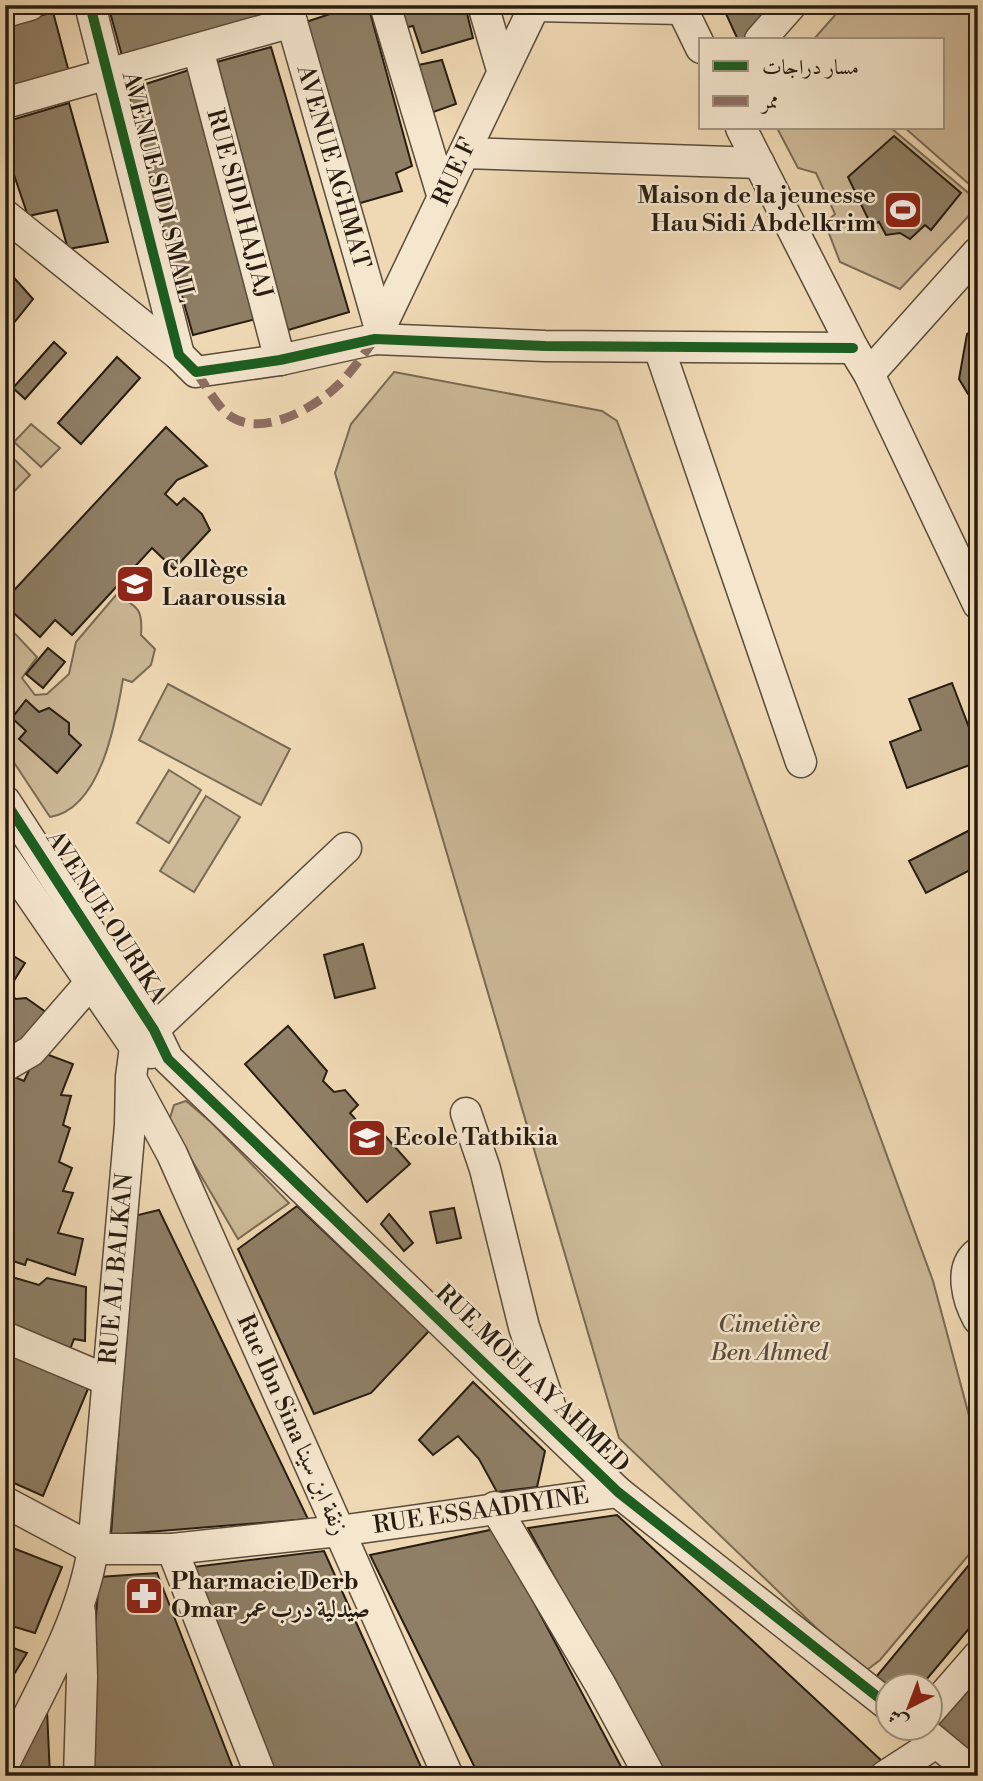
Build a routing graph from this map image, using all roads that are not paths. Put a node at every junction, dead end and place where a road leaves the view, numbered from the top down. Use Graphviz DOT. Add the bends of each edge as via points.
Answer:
graph roads {
  1 [pos="30,5"];
  2 [pos="90,5"];
  3 [pos="385,5"];
  4 [pos="483,5"];
  5 [pos="535,5"];
  6 [pos="791,5"];
  7 [pos="681,7"];
  8 [pos="295,11"];
  9 [pos="5,12"];
  10 [pos="762,38"];
  11 [pos="699,44"];
  12 [pos="198,49"];
  13 [pos="502,70"];
  14 [pos="107,74"];
  15 [pos="5,103"];
  16 [pos="742,130"];
  17 [pos="465,153"];
  18 [pos="759,163"];
  19 [pos="443,198"];
  20 [pos="5,215"];
  21 [pos="978,252"];
  22 [pos="377,334"];
  23 [pos="659,348"];
  24 [pos="853,348"];
  25 [pos="280,360"];
  26 [pos="188,363"];
  27 [pos="869,374"];
  28 [pos="978,604"];
  29 [pos="801,762"];
  30 [pos="5,800"];
  31 [pos="346,848"];
  32 [pos="8,871"];
  33 [pos="90,984"];
  34 [pos="145,1038"];
  35 [pos="168,1059"];
  36 [pos="5,1066"];
  37 [pos="131,1077"];
  38 [pos="466,1113"];
  39 [pos="978,1253"];
  40 [pos="978,1320"];
  41 [pos="5,1336"];
  42 [pos="107,1380"];
  43 [pos="559,1433"];
  44 [pos="618,1492"];
  45 [pos="5,1502"];
  46 [pos="495,1507"];
  47 [pos="340,1531"];
  48 [pos="93,1549"];
  49 [pos="172,1549"];
  50 [pos="80,1601"];
  51 [pos="978,1656"];
  52 [pos="874,1694"];
  53 [pos="944,1695"];
  54 [pos="921,1742"];
  55 [pos="934,1742"];
  56 [pos="5,1762"];
  57 [pos="79,1776"];
  58 [pos="261,1776"];
  59 [pos="448,1776"];
  60 [pos="650,1776"];
  61 [pos="885,1776"];
  62 [pos="977,1776"];
  1 -- 9 [label="street"];
  2 -- 14 [label="street, AVENUE SIDI SMAIL"];
  3 -- 19 [label="street"];
  4 -- 13 [label="street"];
  5 -- 7 [label="street"];
  5 -- 13 [label="street, RUE F"];
  6 -- 10 [label="street"];
  7 -- 11 [label="street"];
  8 -- 12 [label="street"];
  8 -- 22 [label="street, AVENUE AGHMAT"];
  12 -- 14 [label="street"];
  12 -- 25 [label="street, RUE SIDI HAJJAJ"];
  13 -- 17 [label="street, RUE F"];
  14 -- 15 [label="street"];
  14 -- 26 [label="street, AVENUE SIDI SMAIL"];
  16 -- 18 [label="street"];
  17 -- 18 [label="street"];
  17 -- 19 [label="street, RUE F"];
  18 -- 24 [label="street"];
  19 -- 22 [label="street, RUE F"];
  20 -- 26 [label="street"];
  21 -- 27 [label="street"];
  22 -- 23 [label="street"];
  22 -- 25 [label="street"];
  23 -- 24 [label="street"];
  23 -- 29 [label="street"];
  24 -- 27 [label="street"];
  25 -- 26 [label="street"];
  27 -- 28 [label="street"];
  30 -- 34 [label="street, AVENUE OURIKA"];
  31 -- 34 [label="street"];
  32 -- 33 [label="street, AVENUE OURIKA"];
  33 -- 34 [label="street, AVENUE OURIKA"];
  33 -- 36 [label="street" via="37,1045"];
  34 -- 35 [label="street, AVENUE OURIKA"];
  34 -- 37 [label="street, RUE AL BALKAN"];
  35 -- 43 [label="street, RUE MOULAY AHMED"];
  37 -- 42 [label="street, RUE AL BALKAN"];
  37 -- 47 [label="street, Rue Ibn Sina زنقة ابن سينا" via="172,1154"];
  38 -- 43 [label="street" via="485,1169 524,1327"];
  39 -- 40 [label="street" via="968,1268 967,1284"];
  41 -- 42 [label="street"];
  42 -- 48 [label="street, RUE AL BALKAN"];
  43 -- 44 [label="street, RUE MOULAY AHMED"];
  44 -- 46 [label="street, RUE ESSAADIYINE"];
  44 -- 52 [label="street, RUE MOULAY AHMED"];
  45 -- 48 [label="street"];
  46 -- 47 [label="street, RUE ESSAADIYINE"];
  46 -- 60 [label="street"];
  47 -- 49 [label="street, RUE ESSAADIYINE"];
  47 -- 59 [label="street, Rue Ibn Sina زنقة ابن سينا"];
  48 -- 49 [label="street, RUE ESSAADIYINE"];
  48 -- 50 [label="street, RUE AL BALKAN"];
  49 -- 58 [label="street"];
  50 -- 56 [label="street, RUE AL BALKAN"];
  50 -- 57 [label="street"];
  51 -- 53 [label="street"];
  54 -- 61 [label="street"];
  55 -- 62 [label="street"];
}
